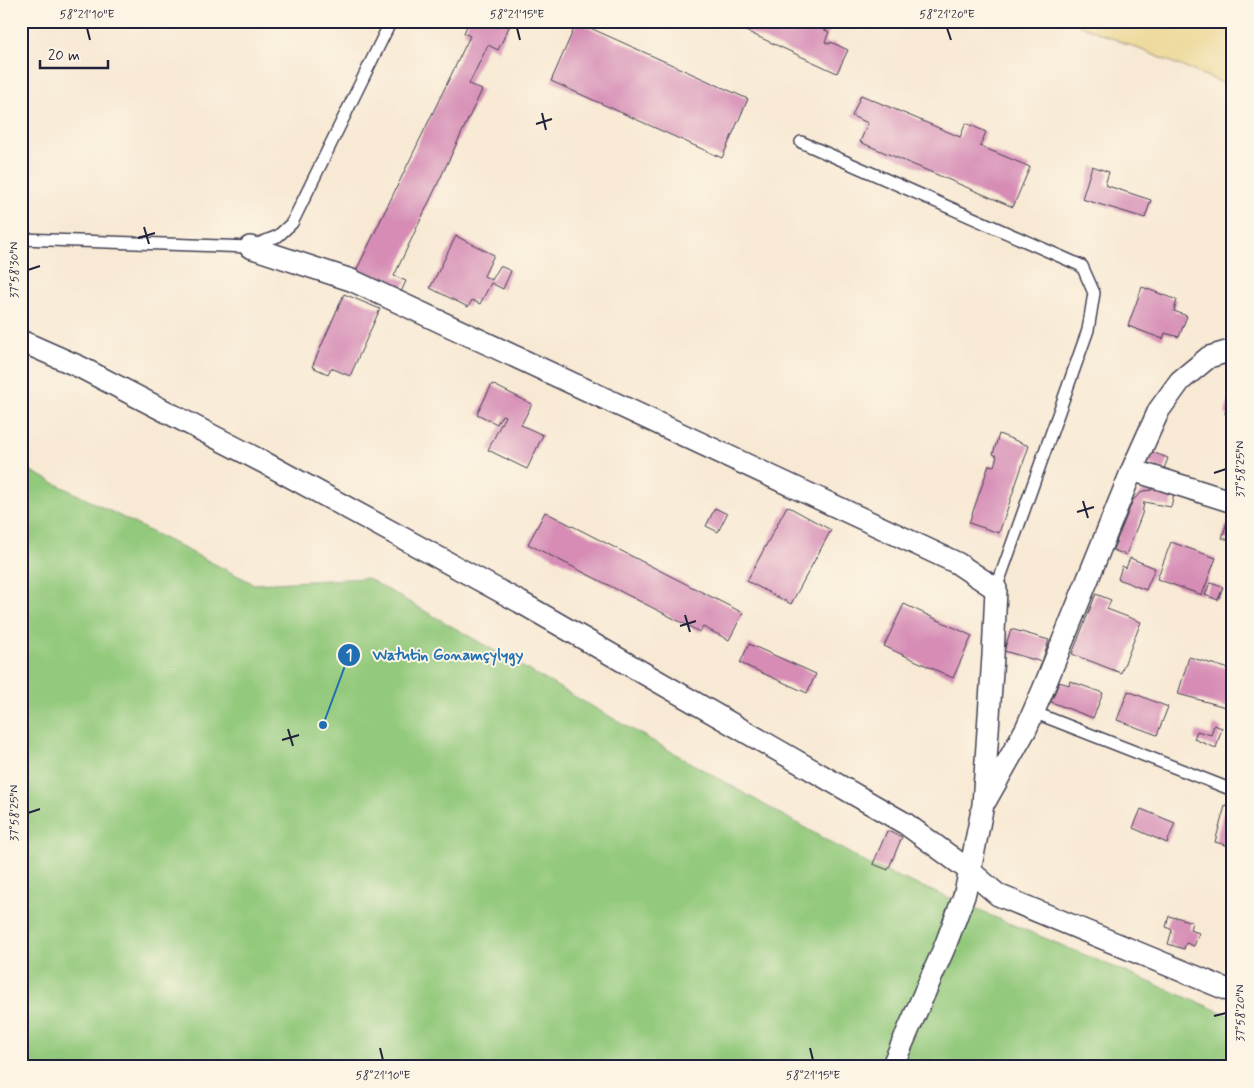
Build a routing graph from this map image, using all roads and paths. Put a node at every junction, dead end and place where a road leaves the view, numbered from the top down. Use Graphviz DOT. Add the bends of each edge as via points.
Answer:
graph roads {
  1 [pos="391,21"];
  2 [pos="801,142"];
  3 [pos="21,239"];
  4 [pos="250,247"];
  5 [pos="21,341"];
  6 [pos="1233,350"];
  7 [pos="1132,470"];
  8 [pos="1233,502"];
  9 [pos="996,589"];
  10 [pos="1033,712"];
  11 [pos="1230,789"];
  12 [pos="983,805"];
  13 [pos="970,871"];
  14 [pos="1233,992"];
  15 [pos="892,1067"];
  1 -- 4 [label="lane" via="292,223 278,236"];
  2 -- 9 [label="lane" via="1082,266 1094,293 1088,330"];
  3 -- 4 [label="lane"];
  4 -- 9 [label="street" via="352,280 957,563"];
  5 -- 13 [label="street" via="80,367 267,464 520,602 906,824"];
  6 -- 7 [label="street" via="1209,358 1180,381 1159,410"];
  7 -- 8 [label="street"];
  7 -- 10 [label="street"];
  9 -- 12 [label="street"];
  10 -- 11 [label="lane"];
  10 -- 12 [label="street"];
  12 -- 13 [label="street"];
  13 -- 14 [label="street" via="998,895"];
  13 -- 15 [label="street" via="945,946"];
}
